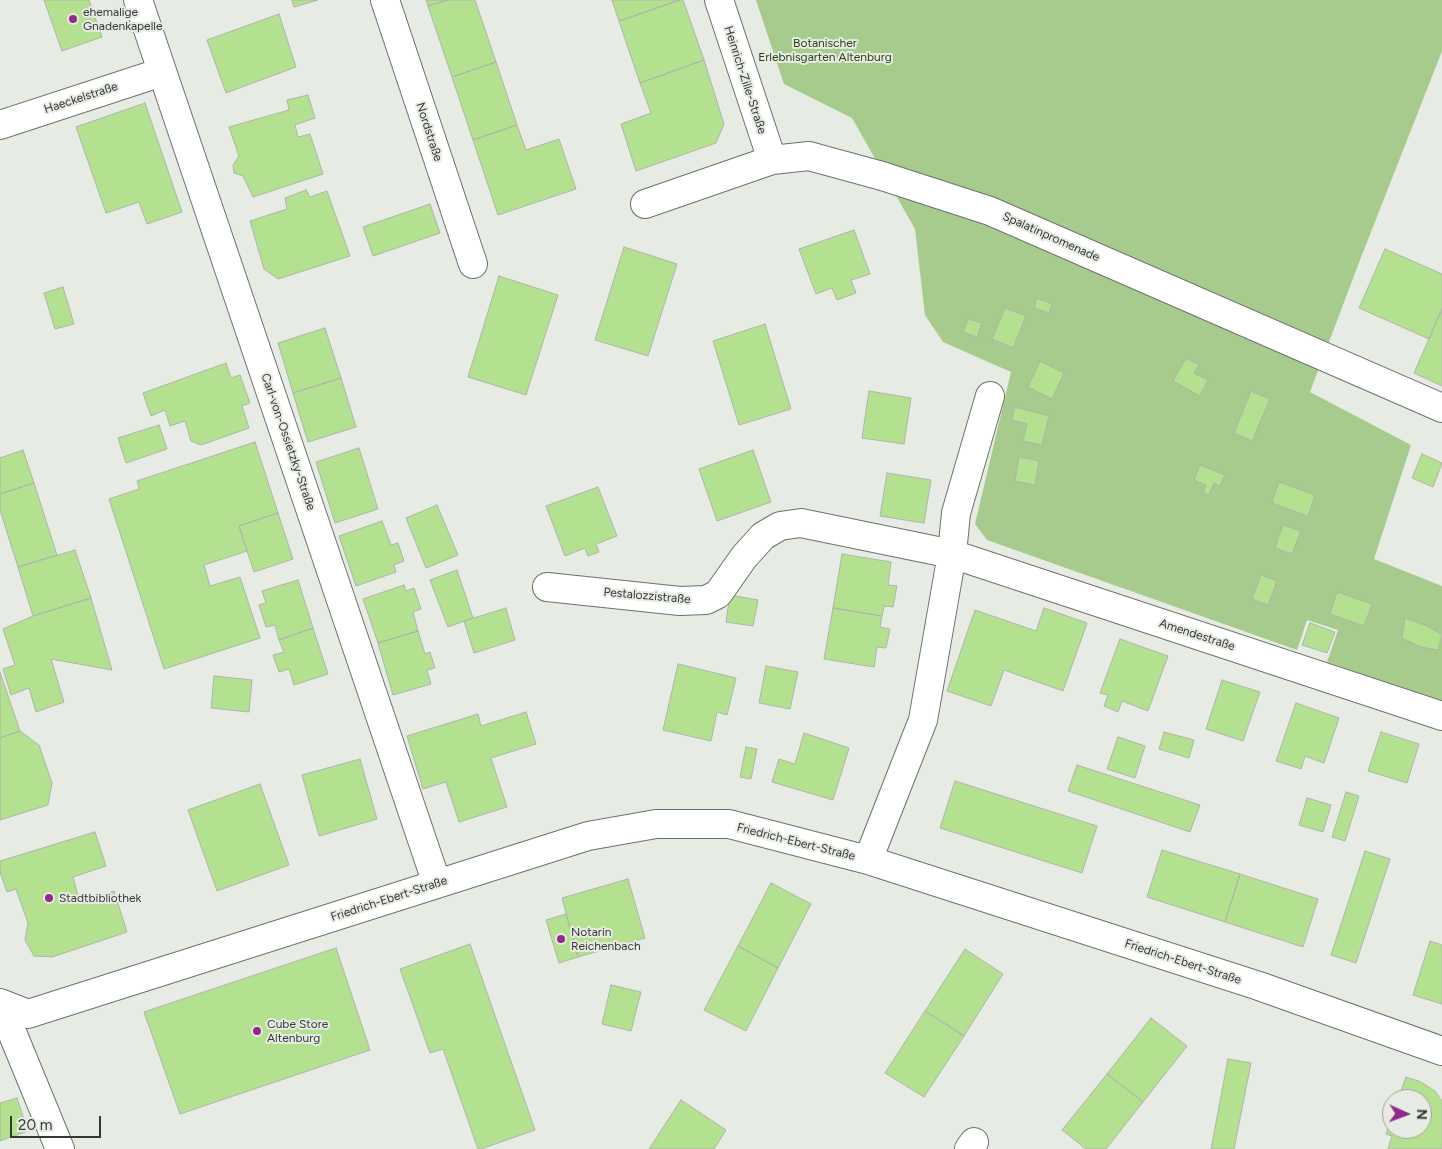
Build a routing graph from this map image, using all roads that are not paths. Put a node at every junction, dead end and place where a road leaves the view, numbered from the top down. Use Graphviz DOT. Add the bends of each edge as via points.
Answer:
graph roads {
  1 [pos="138,0"];
  2 [pos="385,0"];
  3 [pos="719,0"];
  4 [pos="162,72"];
  5 [pos="0,125"];
  6 [pos="772,160"];
  7 [pos="645,204"];
  8 [pos="473,264"];
  9 [pos="990,396"];
  10 [pos="1442,408"];
  11 [pos="952,554"];
  12 [pos="547,587"];
  13 [pos="1442,716"];
  14 [pos="868,860"];
  15 [pos="437,884"];
  16 [pos="0,1003"];
  17 [pos="1442,1051"];
  18 [pos="60,1149"];
  1 -- 4 [label="street, Carl-von-Ossietzky-Straße"];
  2 -- 8 [label="street, Nordstraße"];
  3 -- 6 [label="street, Heinrich-Zille-Straße"];
  4 -- 5 [label="street, Haeckelstraße"];
  4 -- 15 [label="street, Carl-von-Ossietzky-Straße"];
  6 -- 7 [label="street, Spalatinpromenade"];
  6 -- 10 [label="street, Spalatinpromenade" via="809,156 990,211"];
  9 -- 11 [label="street" via="956,512"];
  11 -- 12 [label="street, Pestalozzistraße" via="802,523 780,526 763,536 718,594 706,600 680,601"];
  11 -- 13 [label="street, Amendestraße"];
  11 -- 14 [label="street" via="923,720"];
  14 -- 15 [label="street, Friedrich-Ebert-Straße" via="729,824 656,824 588,836"];
  14 -- 17 [label="street, Friedrich-Ebert-Straße" via="1260,986"];
  15 -- 16 [label="street, Friedrich-Ebert-Straße" via="28,1014"];
  16 -- 18 [label="street"];
}
